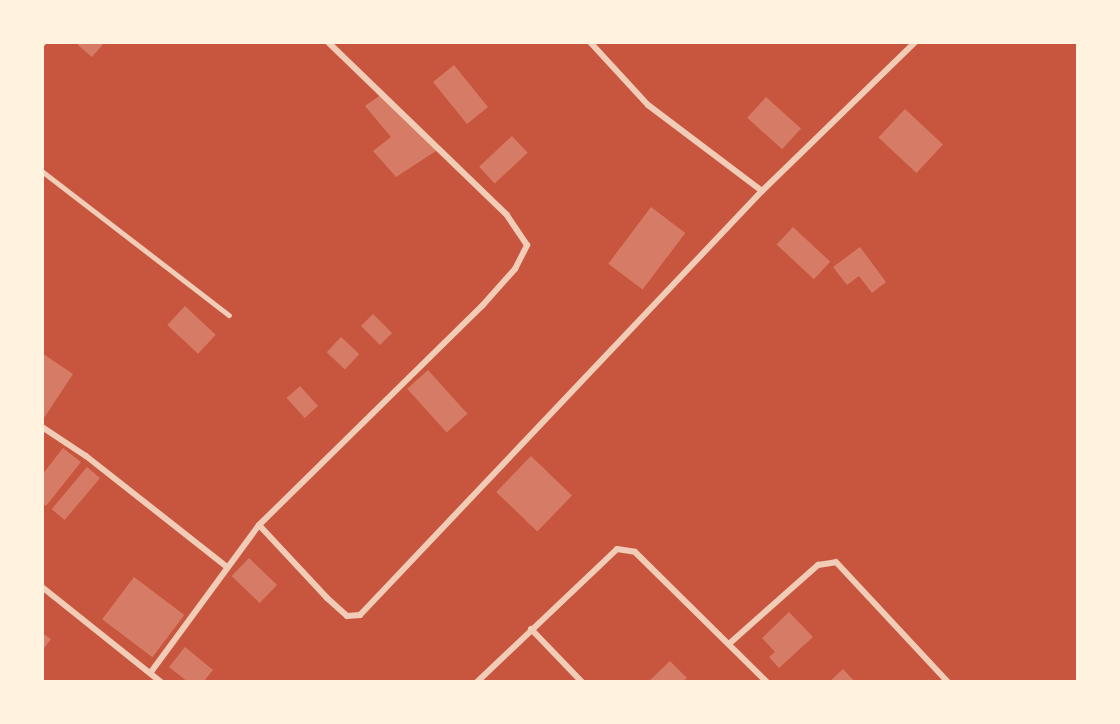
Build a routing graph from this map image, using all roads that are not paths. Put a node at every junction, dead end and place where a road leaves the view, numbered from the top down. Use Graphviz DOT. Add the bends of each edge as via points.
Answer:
graph roads {
  1 [pos="328,42"];
  2 [pos="590,42"];
  3 [pos="915,42"];
  4 [pos="42,171"];
  5 [pos="762,191"];
  6 [pos="229,315"];
  7 [pos="42,427"];
  8 [pos="259,525"];
  9 [pos="226,566"];
  10 [pos="42,588"];
  11 [pos="531,629"];
  12 [pos="730,644"];
  13 [pos="151,672"];
  14 [pos="161,682"];
  15 [pos="477,682"];
  16 [pos="582,682"];
  17 [pos="767,682"];
  18 [pos="948,682"];
  1 -- 8 [label="street" via="507,214 527,245 515,269 482,306"];
  2 -- 5 [label="street" via="648,105"];
  3 -- 5 [label="street"];
  4 -- 6 [label="lane"];
  5 -- 8 [label="street" via="360,615 347,616"];
  7 -- 9 [label="street" via="86,456"];
  8 -- 9 [label="street"];
  9 -- 13 [label="street"];
  10 -- 13 [label="street"];
  11 -- 12 [label="street" via="608,554 625,549 635,552"];
  11 -- 15 [label="street"];
  11 -- 16 [label="street"];
  12 -- 17 [label="street"];
  12 -- 18 [label="street" via="818,564 836,562"];
  13 -- 14 [label="street"];
}
